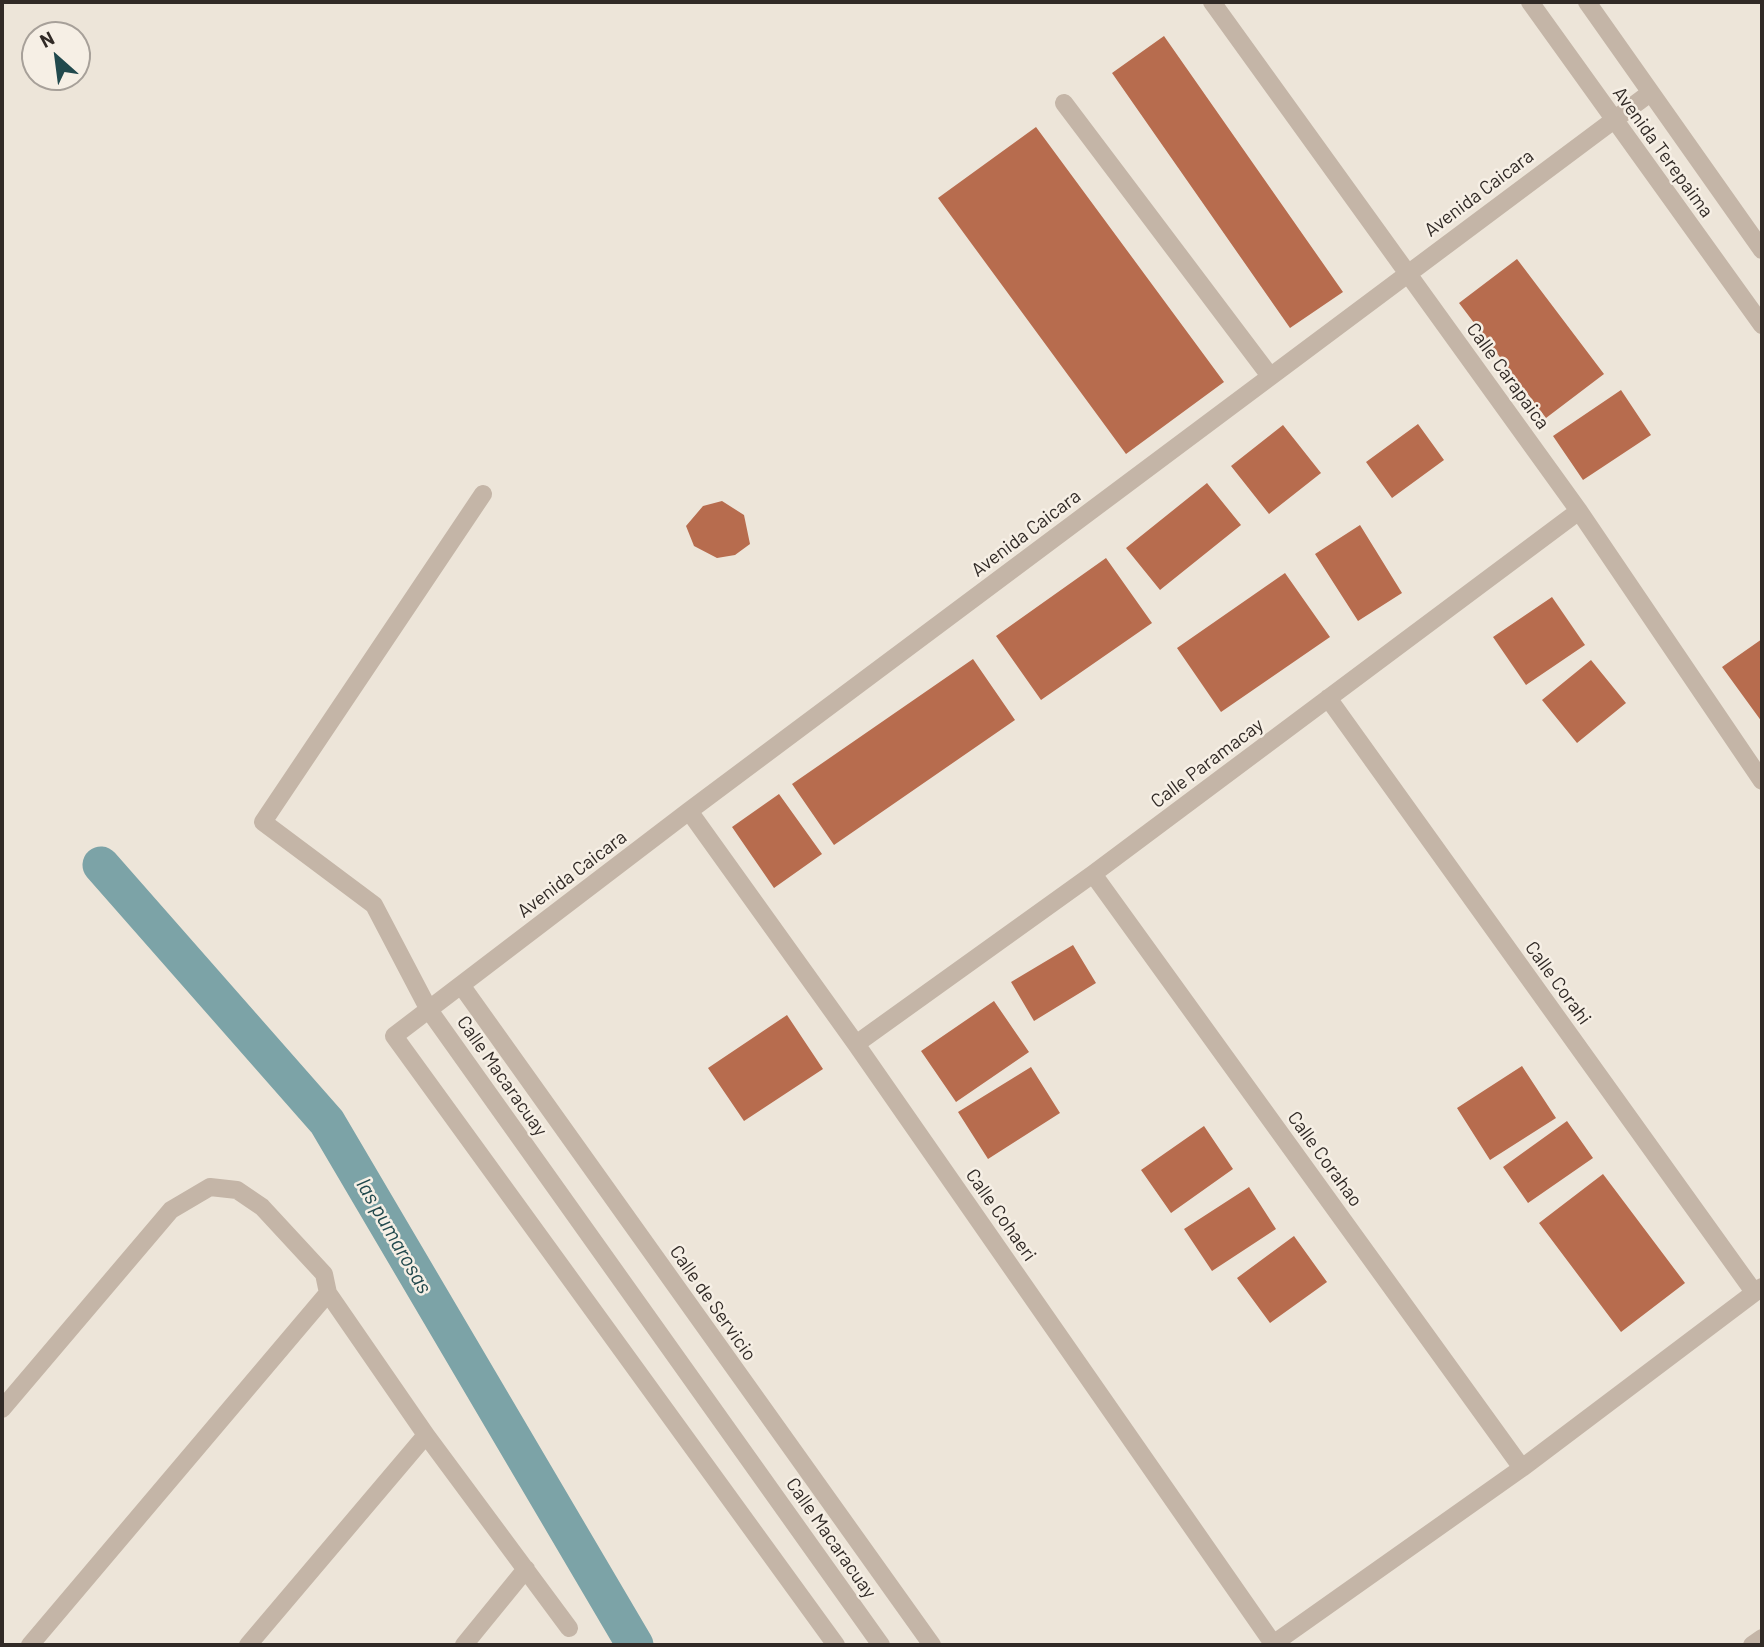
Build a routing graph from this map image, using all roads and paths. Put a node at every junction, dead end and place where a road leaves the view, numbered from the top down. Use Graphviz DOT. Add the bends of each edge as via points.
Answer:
graph roads {
  1 [pos="1212,2"];
  2 [pos="1530,2"];
  3 [pos="1587,2"];
  4 [pos="1650,93"];
  5 [pos="1064,103"];
  6 [pos="1614,119"];
  7 [pos="1762,250"];
  8 [pos="1408,272"];
  9 [pos="1762,326"];
  10 [pos="1270,376"];
  11 [pos="483,494"];
  12 [pos="1579,511"];
  13 [pos="1328,698"];
  14 [pos="1762,781"];
  15 [pos="690,811"];
  16 [pos="1093,874"];
  17 [pos="461,985"];
  18 [pos="429,1010"];
  19 [pos="856,1044"];
  20 [pos="1758,1289"];
  21 [pos="328,1293"];
  22 [pos="2,1409"];
  23 [pos="426,1435"];
  24 [pos="1522,1468"];
  25 [pos="526,1569"];
  26 [pos="569,1628"];
  27 [pos="1762,1638"];
  28 [pos="30,1645"];
  29 [pos="248,1645"];
  30 [pos="464,1645"];
  31 [pos="836,1645"];
  32 [pos="881,1645"];
  33 [pos="932,1645"];
  34 [pos="1274,1645"];
  35 [pos="1752,1645"];
  1 -- 8 [label="street, Calle Carapaica"];
  2 -- 6 [label="street, Avenida Terepaima"];
  3 -- 4 [label="street, Avenida Terepaima"];
  4 -- 6 [label="street, Avenida Caicara"];
  4 -- 7 [label="street, Avenida Terepaima"];
  5 -- 10 [label="street"];
  6 -- 8 [label="street, Avenida Caicara"];
  6 -- 9 [label="street, Avenida Terepaima"];
  8 -- 10 [label="street, Avenida Caicara"];
  8 -- 12 [label="street, Calle Carapaica"];
  10 -- 15 [label="street, Avenida Caicara"];
  11 -- 18 [label="street" via="263,821 374,905"];
  12 -- 13 [label="street, Calle Paramacay"];
  12 -- 14 [label="street, Calle Carapaica"];
  13 -- 16 [label="street, Calle Paramacay"];
  13 -- 20 [label="street, Calle Corahi"];
  15 -- 17 [label="street, Avenida Caicara"];
  15 -- 19 [label="street, Calle Cohaeri"];
  16 -- 19 [label="street, Calle Paramacay"];
  16 -- 24 [label="street, Calle Corahao"];
  17 -- 18 [label="street, Avenida Caicara"];
  17 -- 33 [label="street, Calle de Servicio"];
  18 -- 31 [label="street, Calle Macaracuay" via="394,1036"];
  18 -- 32 [label="street, Calle Macaracuay"];
  19 -- 34 [label="street, Calle Cohaeri"];
  20 -- 24 [label="street"];
  21 -- 22 [label="street" via="324,1274 262,1207 237,1190 210,1187 171,1210"];
  21 -- 23 [label="street"];
  21 -- 28 [label="street"];
  23 -- 25 [label="street"];
  23 -- 29 [label="street"];
  24 -- 34 [label="street"];
  25 -- 26 [label="street"];
  25 -- 30 [label="street"];
  27 -- 35 [label="street"];
}
